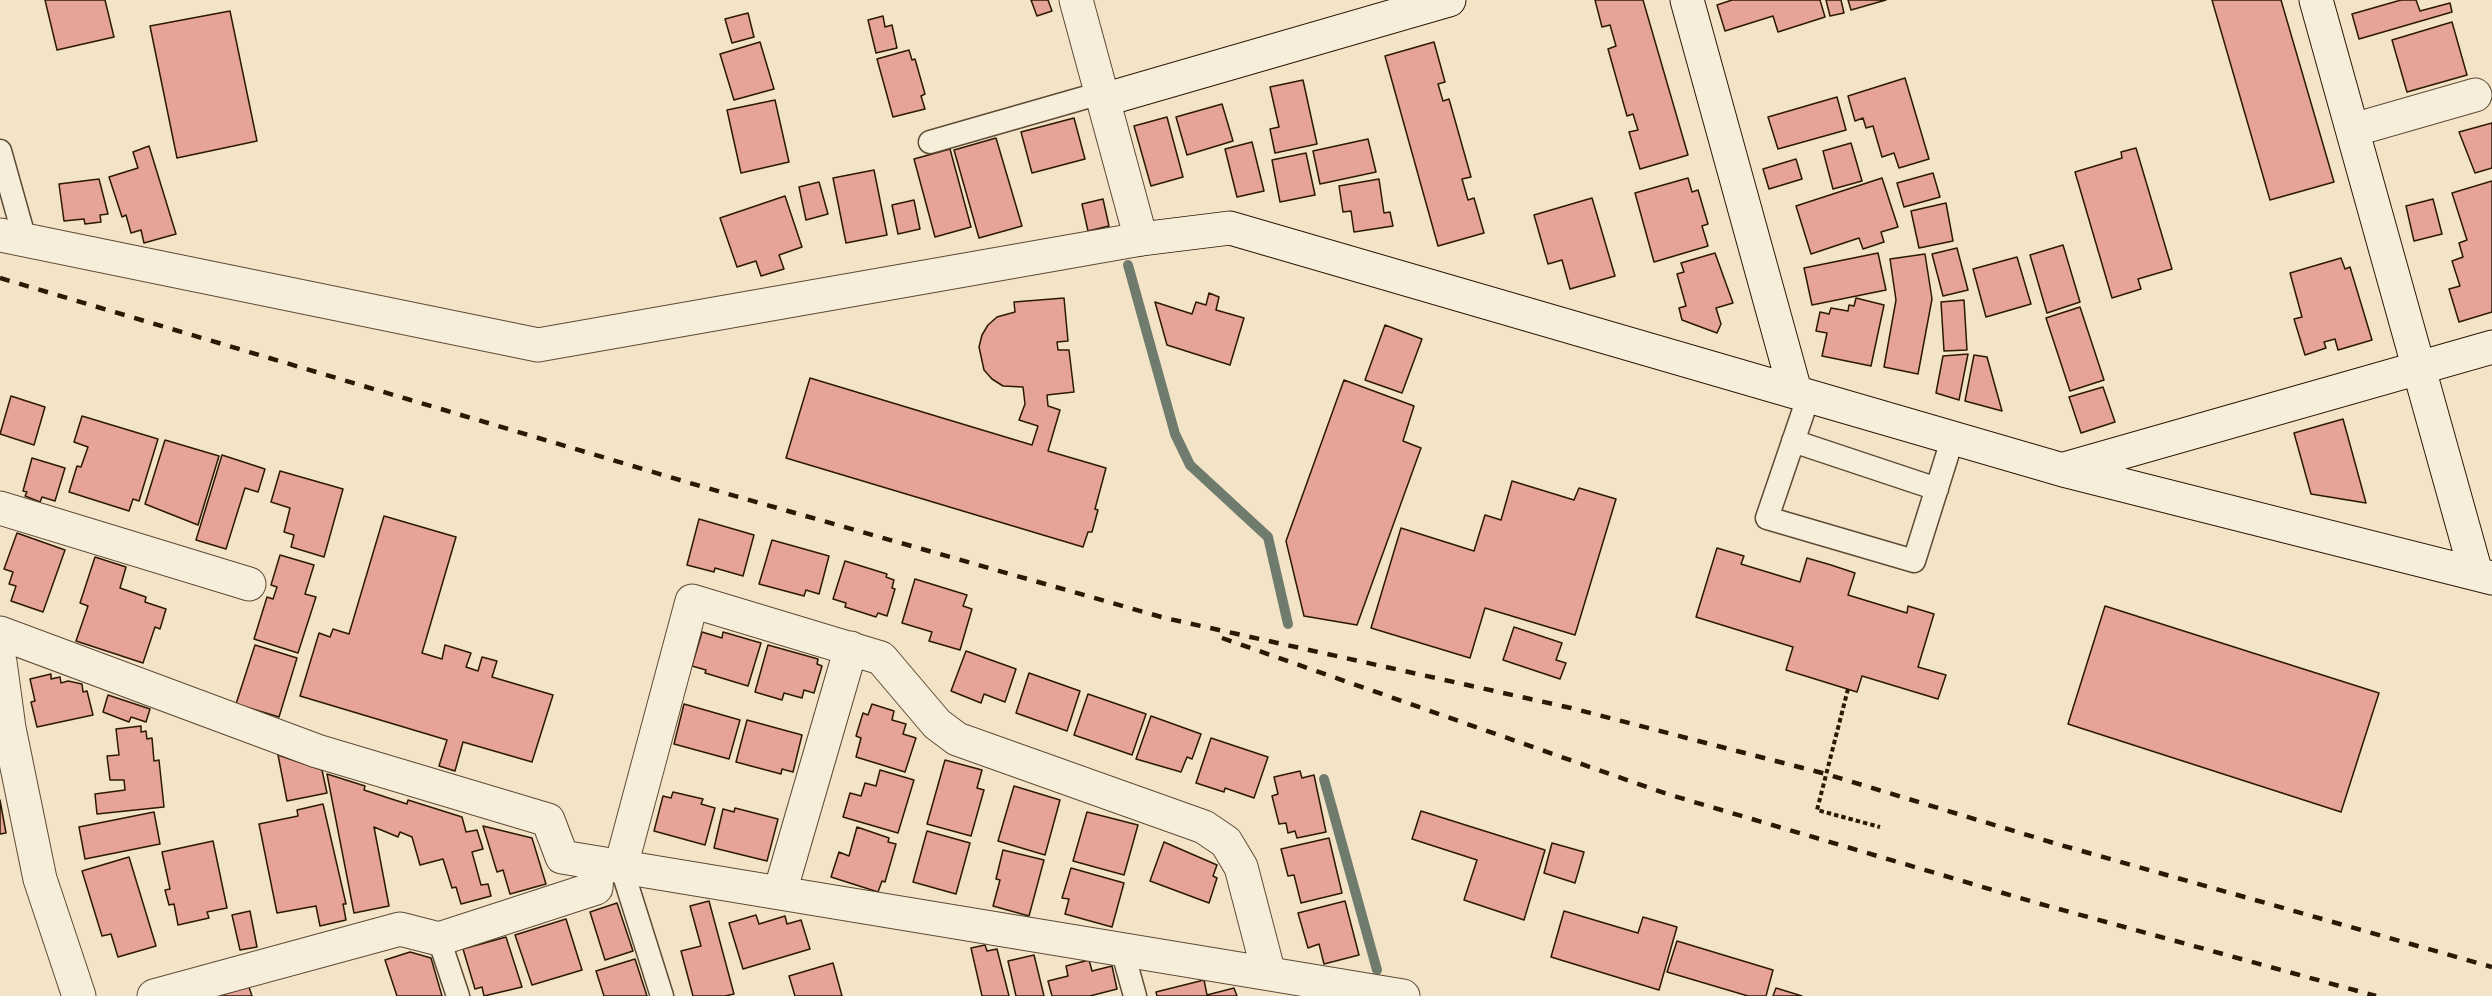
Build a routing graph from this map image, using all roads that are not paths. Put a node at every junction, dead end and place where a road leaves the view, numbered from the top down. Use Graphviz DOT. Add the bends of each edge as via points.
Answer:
graph roads {
  1 [pos="1076,0"];
  2 [pos="1449,0"];
  3 [pos="1687,0"];
  4 [pos="2316,0"];
  5 [pos="2475,95"];
  6 [pos="1102,97"];
  7 [pos="2352,130"];
  8 [pos="930,142"];
  9 [pos="0,151"];
  10 [pos="12,237"];
  11 [pos="1141,239"];
  12 [pos="2492,347"];
  13 [pos="2419,368"];
  14 [pos="1802,393"];
  15 [pos="1953,438"];
  16 [pos="1793,441"];
  17 [pos="2062,470"];
  18 [pos="1937,489"];
  19 [pos="0,508"];
  20 [pos="2484,575"];
  21 [pos="249,584"];
  22 [pos="0,633"];
  23 [pos="851,648"];
  24 [pos="0,662"];
  25 [pos="5,730"];
  26 [pos="609,864"];
  27 [pos="780,892"];
  28 [pos="439,939"];
  29 [pos="1122,950"];
  30 [pos="1269,974"];
  31 [pos="79,996"];
  32 [pos="154,996"];
  33 [pos="458,996"];
  34 [pos="662,996"];
  35 [pos="1135,996"];
  36 [pos="1403,996"];
  1 -- 6 [label="street"];
  2 -- 6 [label="street"];
  3 -- 14 [label="street"];
  4 -- 7 [label="street"];
  5 -- 7 [label="street"];
  6 -- 8 [label="lane"];
  6 -- 11 [label="street"];
  7 -- 13 [label="street"];
  9 -- 10 [label="lane"];
  10 -- 11 [label="street" via="538,345"];
  11 -- 14 [label="street" via="1230,228"];
  12 -- 13 [label="street"];
  13 -- 17 [label="street"];
  13 -- 20 [label="street"];
  14 -- 15 [label="street"];
  14 -- 16 [label="lane"];
  15 -- 17 [label="street"];
  15 -- 18 [label="lane"];
  16 -- 18 [label="lane"];
  16 -- 18 [label="lane" via="1767,518 1914,561"];
  17 -- 20 [label="street"];
  19 -- 21 [label="street"];
  22 -- 26 [label="street" via="317,751 548,820 562,857"];
  23 -- 26 [label="street" via="692,602"];
  23 -- 27 [label="street"];
  23 -- 30 [label="street" via="881,658 936,724 957,739 1204,827 1226,842 1240,867"];
  24 -- 25 [label="street"];
  25 -- 31 [label="street" via="40,879"];
  26 -- 27 [label="street"];
  26 -- 28 [label="street" via="596,888"];
  26 -- 34 [label="lane"];
  27 -- 29 [label="street"];
  28 -- 32 [label="street" via="400,929"];
  28 -- 33 [label="lane"];
  29 -- 30 [label="street"];
  29 -- 35 [label="lane"];
  30 -- 36 [label="street"];
}
